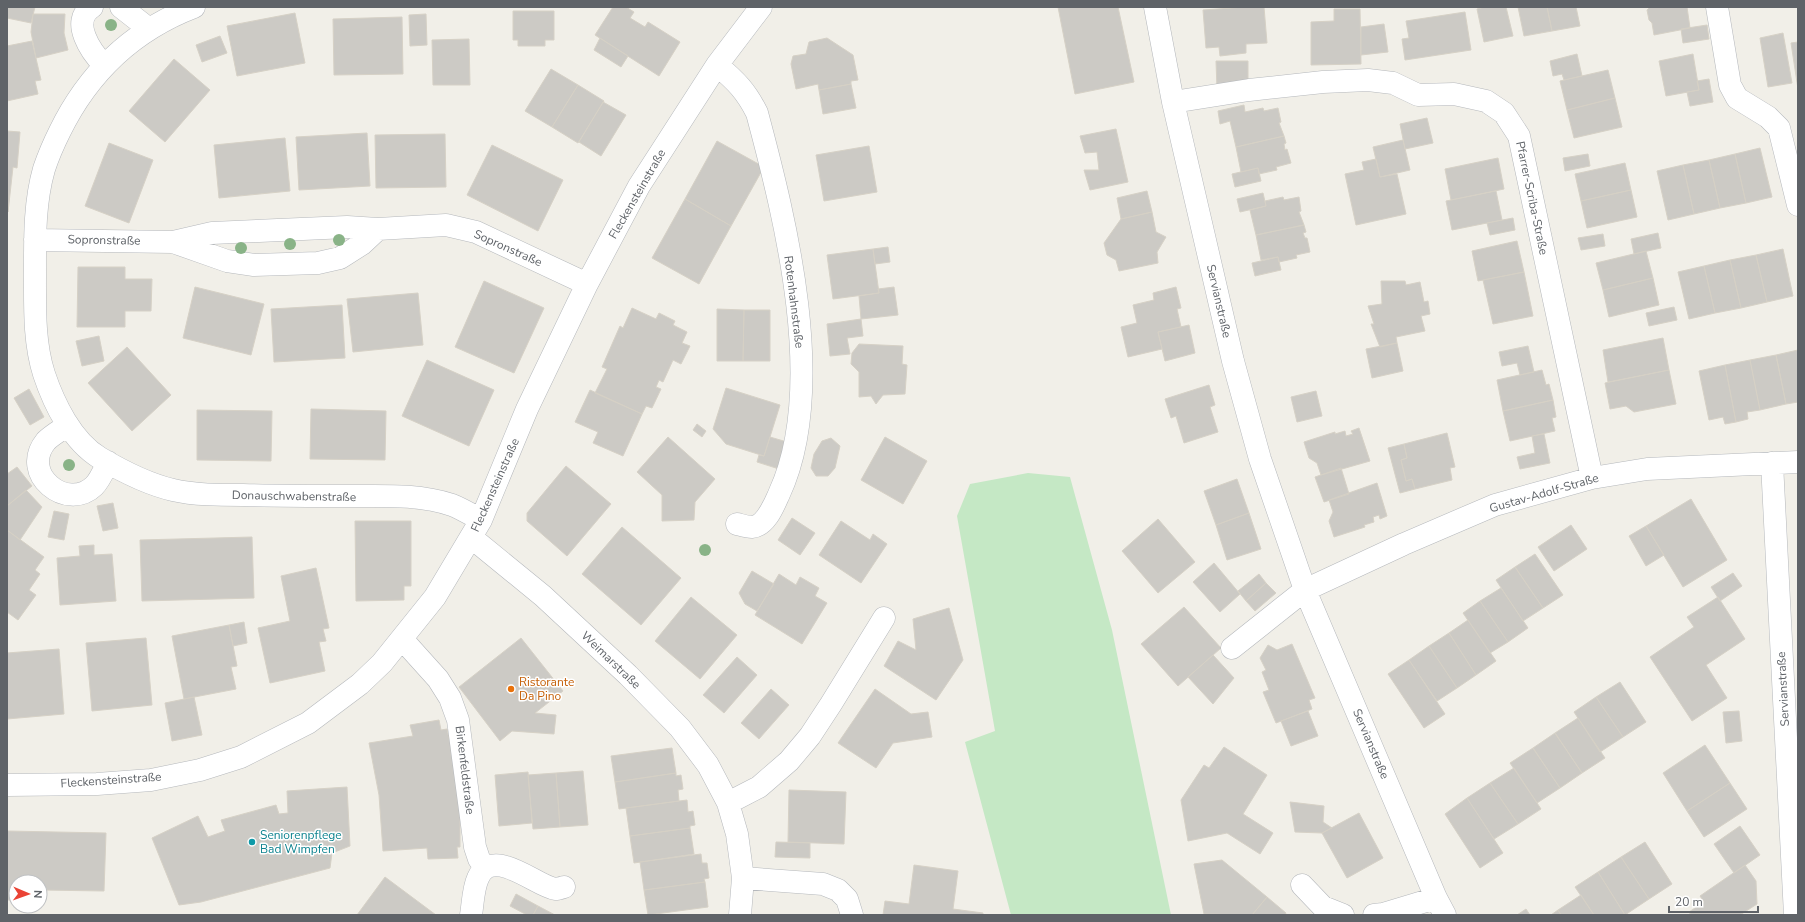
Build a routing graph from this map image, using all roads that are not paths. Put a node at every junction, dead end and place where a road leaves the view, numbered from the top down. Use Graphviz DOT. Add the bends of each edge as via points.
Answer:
graph roads {
  1 [pos="92,7"];
  2 [pos="121,7"];
  3 [pos="194,7"];
  4 [pos="761,7"];
  5 [pos="1155,7"];
  6 [pos="1718,7"];
  7 [pos="150,29"];
  8 [pos="104,65"];
  9 [pos="717,65"];
  10 [pos="1173,102"];
  11 [pos="1798,205"];
  12 [pos="378,229"];
  13 [pos="35,240"];
  14 [pos="173,242"];
  15 [pos="587,284"];
  16 [pos="68,425"];
  17 [pos="108,462"];
  18 [pos="1798,462"];
  19 [pos="1772,463"];
  20 [pos="1592,478"];
  21 [pos="737,524"];
  22 [pos="476,529"];
  23 [pos="1306,590"];
  24 [pos="884,618"];
  25 [pos="402,639"];
  26 [pos="1232,648"];
  27 [pos="7,785"];
  28 [pos="728,803"];
  29 [pos="486,868"];
  30 [pos="743,878"];
  31 [pos="1302,885"];
  32 [pos="564,887"];
  33 [pos="1441,907"];
  34 [pos="471,915"];
  35 [pos="740,915"];
  36 [pos="852,915"];
  37 [pos="1344,915"];
  38 [pos="1374,915"];
  39 [pos="1795,915"];
  1 -- 8 [label="street" via="84,17 84,37 90,49"];
  2 -- 7 [label="street"];
  3 -- 7 [label="street, Donauschwabenstraße"];
  4 -- 9 [label="street, Fleckensteinstraße"];
  5 -- 10 [label="street, Servianstraße"];
  6 -- 11 [label="street" via="1730,86 1736,98 1768,117 1779,128"];
  7 -- 8 [label="street, Donauschwabenstraße" via="127,44"];
  8 -- 13 [label="street, Donauschwabenstraße" via="86,88 61,130 44,169"];
  9 -- 15 [label="street, Fleckensteinstraße" via="639,186"];
  9 -- 21 [label="street, Rotenhahnstraße" via="739,84 757,114 785,234 803,372 800,423 789,473 765,519 751,527"];
  10 -- 20 [label="street, Pfarrer-Scriba-Straße" via="1248,90 1368,80 1393,83 1418,95 1454,94 1486,102 1504,113 1519,136"];
  10 -- 23 [label="street, Servianstraße" via="1233,361 1260,459"];
  12 -- 14 [label="street, Sopronstraße" via="347,227 212,233"];
  12 -- 14 [label="street, Sopronstraße" via="362,244 340,258 318,263 254,265 227,261"];
  12 -- 15 [label="street, Sopronstraße" via="446,225 476,232"];
  13 -- 14 [label="street, Sopronstraße"];
  13 -- 16 [label="street, Donauschwabenstraße" via="35,322 43,372"];
  15 -- 22 [label="street, Fleckensteinstraße" via="527,409"];
  16 -- 17 [label="street, Donauschwabenstraße" via="84,445"];
  16 -- 17 [label="street" via="46,441 39,453 38,466 42,478 53,489 66,494 81,493 93,487"];
  17 -- 22 [label="street, Donauschwabenstraße" via="132,475 173,490 230,495 414,496 453,506"];
  18 -- 19 [label="street, Gustav-Adolf-Straße"];
  19 -- 20 [label="street, Gustav-Adolf-Straße" via="1647,469"];
  19 -- 39 [label="street, Servianstraße"];
  20 -- 23 [label="street, Gustav-Adolf-Straße" via="1495,505"];
  22 -- 25 [label="street, Fleckensteinstraße" via="435,597"];
  22 -- 28 [label="street, Weimarstraße" via="680,728 708,765"];
  23 -- 26 [label="street"];
  23 -- 33 [label="street, Servianstraße"];
  24 -- 28 [label="street" via="810,736 789,761 759,787"];
  25 -- 27 [label="street, Fleckensteinstraße" via="382,664 308,724 241,757 200,770 151,780 97,784"];
  25 -- 29 [label="street, Birkenfeldstraße" via="438,679 450,698 463,742 475,847 479,859"];
  28 -- 30 [label="street, Weimarstraße" via="737,834"];
  29 -- 32 [label="street" via="514,868 549,887"];
  29 -- 34 [label="street" via="476,882"];
  30 -- 35 [label="street, Weimarstraße"];
  30 -- 36 [label="street" via="823,884 838,890 847,900"];
  31 -- 37 [label="street" via="1323,907"];
  33 -- 38 [label="street, Servianstraße"];
}
